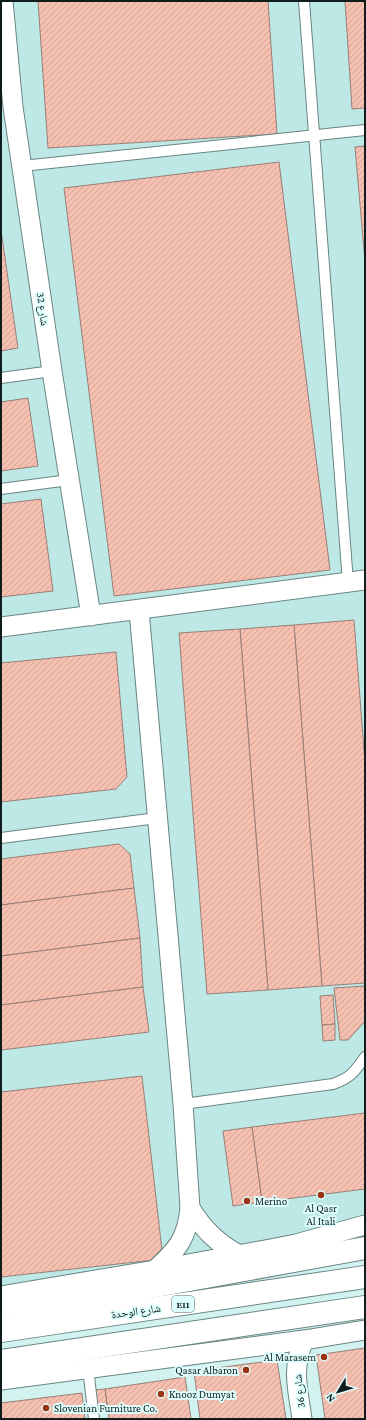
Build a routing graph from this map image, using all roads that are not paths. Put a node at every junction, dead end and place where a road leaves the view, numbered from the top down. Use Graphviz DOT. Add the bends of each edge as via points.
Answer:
graph roads {
  1 [pos="3,1"];
  2 [pos="304,1"];
  3 [pos="7,108"];
  4 [pos="365,130"];
  5 [pos="314,135"];
  6 [pos="22,166"];
  7 [pos="52,371"];
  8 [pos="1,378"];
  9 [pos="69,480"];
  10 [pos="1,489"];
  11 [pos="357,582"];
  12 [pos="139,610"];
  13 [pos="91,616"];
  14 [pos="1,628"];
  15 [pos="157,818"];
  16 [pos="1,838"];
  17 [pos="365,1057"];
  18 [pos="183,1104"];
  19 [pos="190,1208"];
  20 [pos="365,1225"];
  21 [pos="365,1248"];
  22 [pos="239,1254"];
  23 [pos="155,1270"];
  24 [pos="365,1277"];
  25 [pos="1,1296"];
  26 [pos="365,1307"];
  27 [pos="1,1309"];
  28 [pos="365,1330"];
  29 [pos="1,1331"];
  30 [pos="304,1340"];
  31 [pos="1,1361"];
  32 [pos="88,1368"];
  33 [pos="1,1380"];
  34 [pos="94,1419"];
  35 [pos="302,1419"];
  1 -- 3 [label="street, شارع 32"];
  2 -- 5 [label="lane"];
  3 -- 6 [label="street, شارع 32"];
  4 -- 5 [label="lane"];
  5 -- 6 [label="lane"];
  5 -- 11 [label="lane"];
  6 -- 7 [label="street, شارع 32"];
  7 -- 8 [label="lane"];
  7 -- 9 [label="street, شارع 32"];
  9 -- 10 [label="lane"];
  9 -- 13 [label="street, شارع 32"];
  11 -- 12 [label="street"];
  12 -- 13 [label="street"];
  12 -- 15 [label="street"];
  13 -- 14 [label="street"];
  15 -- 16 [label="lane"];
  15 -- 18 [label="street"];
  17 -- 18 [label="lane" via="352,1074 333,1084"];
  18 -- 19 [label="street"];
  19 -- 22 [label="street" via="206,1230 227,1248"];
  19 -- 23 [label="street" via="189,1222 177,1249"];
  20 -- 22 [label="street" via="296,1244"];
  21 -- 27 [label="highway" via="102,1296"];
  22 -- 23 [label="street"];
  23 -- 25 [label="street"];
  24 -- 29 [label="highway, شارع الوحدة / E11"];
  26 -- 31 [label="highway"];
  28 -- 30 [label="street"];
  30 -- 32 [label="street"];
  30 -- 35 [label="street, شارع 36" via="296,1364"];
  32 -- 33 [label="street"];
  32 -- 34 [label="lane"];
}
